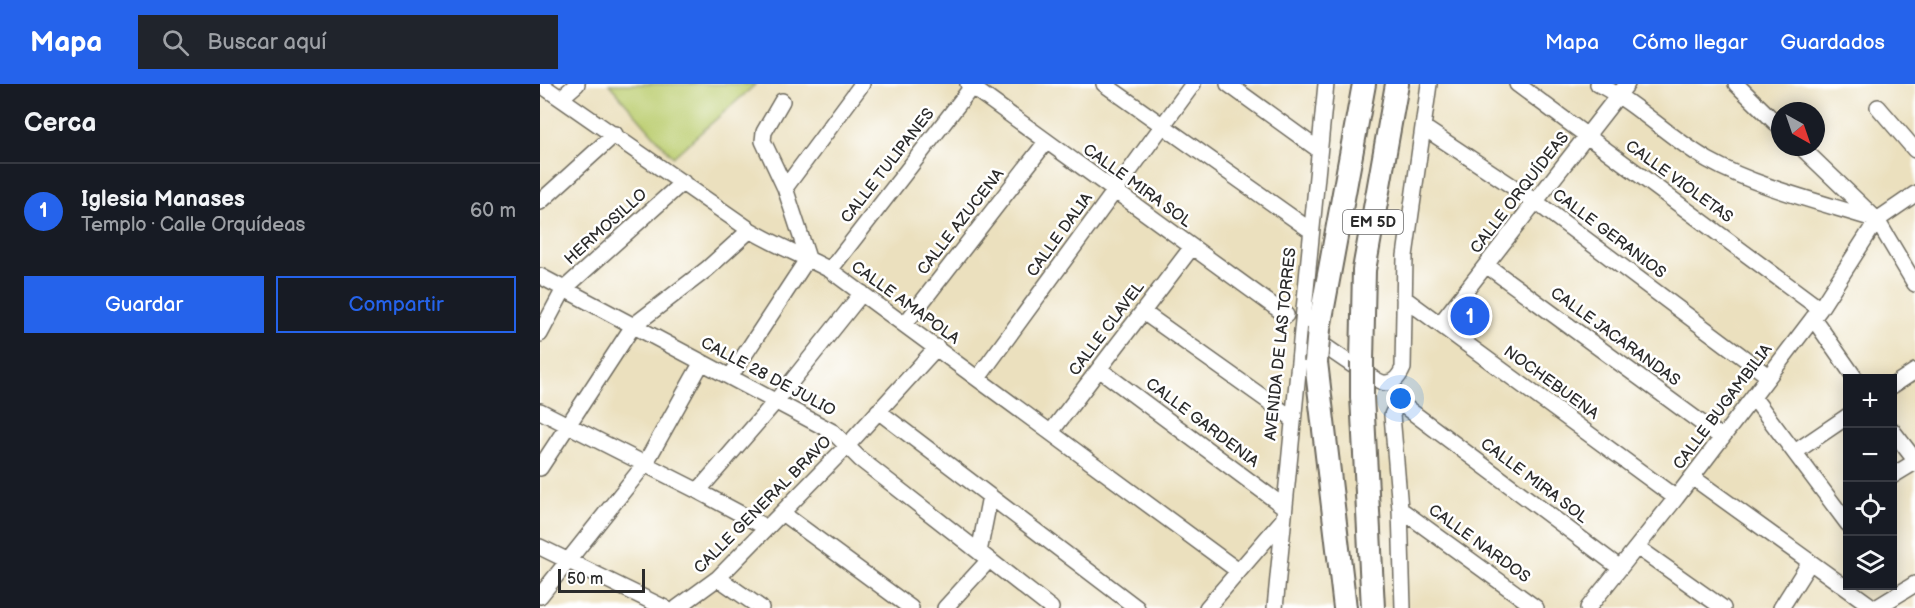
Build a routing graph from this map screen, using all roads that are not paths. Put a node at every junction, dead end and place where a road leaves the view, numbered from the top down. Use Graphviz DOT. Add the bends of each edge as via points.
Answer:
graph roads {
  1 [pos="577,84"];
  2 [pos="862,84"];
  3 [pos="1104,84"];
  4 [pos="1193,84"];
  5 [pos="1228,84"];
  6 [pos="1326,84"];
  7 [pos="1364,84"];
  8 [pos="1397,84"];
  9 [pos="1429,84"];
  10 [pos="1517,84"];
  11 [pos="1598,84"];
  12 [pos="1736,84"];
  13 [pos="971,85"];
  14 [pos="542,88"];
  15 [pos="1623,89"];
  16 [pos="561,98"];
  17 [pos="782,100"];
  18 [pos="1878,107"];
  19 [pos="1771,118"];
  20 [pos="1162,127"];
  21 [pos="1423,127"];
  22 [pos="615,134"];
  23 [pos="1587,137"];
  24 [pos="1046,142"];
  25 [pos="1319,150"];
  26 [pos="1915,150"];
  27 [pos="1810,156"];
  28 [pos="683,182"];
  29 [pos="785,188"];
  30 [pos="1114,192"];
  31 [pos="1915,194"];
  32 [pos="540,202"];
  33 [pos="1536,202"];
  34 [pos="1877,220"];
  35 [pos="750,230"];
  36 [pos="1310,230"];
  37 [pos="1192,248"];
  38 [pos="808,258"];
  39 [pos="1486,265"];
  40 [pos="830,270"];
  41 [pos="540,276"];
  42 [pos="1915,284"];
  43 [pos="564,289"];
  44 [pos="862,293"];
  45 [pos="1404,298"];
  46 [pos="1143,312"];
  47 [pos="1816,313"];
  48 [pos="1286,315"];
  49 [pos="905,324"];
  50 [pos="1440,324"];
  51 [pos="633,326"];
  52 [pos="1310,329"];
  53 [pos="540,334"];
  54 [pos="937,347"];
  55 [pos="702,362"];
  56 [pos="1099,369"];
  57 [pos="1915,371"];
  58 [pos="1853,374"];
  59 [pos="1768,376"];
  60 [pos="730,377"];
  61 [pos="978,378"];
  62 [pos="1897,383"];
  63 [pos="1753,397"];
  64 [pos="776,401"];
  65 [pos="540,411"];
  66 [pos="878,411"];
  67 [pos="1292,418"];
  68 [pos="1843,419"];
  69 [pos="570,426"];
  70 [pos="1051,432"];
  71 [pos="1897,436"];
  72 [pos="1722,438"];
  73 [pos="847,446"];
  74 [pos="1794,452"];
  75 [pos="1915,461"];
  76 [pos="645,464"];
  77 [pos="540,468"];
  78 [pos="1897,473"];
  79 [pos="1692,477"];
  80 [pos="698,490"];
  81 [pos="990,496"];
  82 [pos="1676,498"];
  83 [pos="1842,507"];
  84 [pos="1400,509"];
  85 [pos="782,513"];
  86 [pos="1282,513"];
  87 [pos="766,528"];
  88 [pos="540,547"];
  89 [pos="1637,547"];
  90 [pos="984,556"];
  91 [pos="569,561"];
  92 [pos="1810,562"];
  93 [pos="1620,568"];
  94 [pos="1237,570"];
  95 [pos="718,578"];
  96 [pos="1915,584"];
  97 [pos="1896,590"];
  98 [pos="1897,590"];
  99 [pos="540,596"];
  100 [pos="681,607"];
  101 [pos="665,608"];
  102 [pos="761,608"];
  103 [pos="911,608"];
  104 [pos="945,608"];
  105 [pos="1051,608"];
  106 [pos="1137,608"];
  107 [pos="1207,608"];
  108 [pos="1275,608"];
  109 [pos="1345,608"];
  110 [pos="1373,608"];
  111 [pos="1403,608"];
  112 [pos="1536,608"];
  113 [pos="1588,608"];
  114 [pos="1723,608"];
  115 [pos="1781,608"];
  116 [pos="1875,608"];
  1 -- 16 [label="street"];
  2 -- 29 [label="street"];
  3 -- 20 [label="street"];
  4 -- 20 [label="street, CALLE DALIA"];
  5 -- 25 [label="street"];
  6 -- 25 [label="street, AVENIDA DE LAS TORRES"];
  7 -- 52 [label="highway, EM 5D"];
  8 -- 110 [label="highway, EM 5D, bridge" via="1364,270 1362,396"];
  9 -- 21 [label="street"];
  10 -- 23 [label="street, CALLE VIOLETAS"];
  11 -- 15 [label="street"];
  12 -- 19 [label="street"];
  13 -- 24 [label="street, CALLE MIRA SOL"];
  13 -- 40 [label="street, CALLE TULIPANES"];
  14 -- 16 [label="street, CALLE AMAPOLA"];
  15 -- 23 [label="street, CALLE ORQUÍDEAS"];
  15 -- 34 [label="street" via="1706,159 1725,169"];
  16 -- 22 [label="street, CALLE AMAPOLA"];
  17 -- 29 [label="street" via="763,141"];
  18 -- 26 [label="street"];
  20 -- 30 [label="street, CALLE DALIA"];
  20 -- 36 [label="street"];
  21 -- 33 [label="street, CALLE GERANIOS"];
  21 -- 45 [label="street" via="1405,256"];
  22 -- 28 [label="street, CALLE AMAPOLA"];
  22 -- 32 [label="street"];
  23 -- 33 [label="street, CALLE ORQUÍDEAS"];
  23 -- 47 [label="street, CALLE VIOLETAS"];
  24 -- 30 [label="street, CALLE MIRA SOL"];
  24 -- 49 [label="street, CALLE AZUCENA"];
  25 -- 36 [label="street, AVENIDA DE LAS TORRES"];
  27 -- 34 [label="street"];
  28 -- 35 [label="street, CALLE AMAPOLA"];
  28 -- 43 [label="street, HERMOSILLO"];
  29 -- 38 [label="street"];
  30 -- 37 [label="street, CALLE MIRA SOL"];
  30 -- 61 [label="street, CALLE DALIA"];
  31 -- 34 [label="street"];
  33 -- 39 [label="street, CALLE ORQUÍDEAS"];
  33 -- 59 [label="street, CALLE GERANIOS"];
  34 -- 42 [label="street"];
  34 -- 47 [label="street, CALLE BUGAMBILIA"];
  35 -- 38 [label="street, CALLE AMAPOLA"];
  35 -- 51 [label="street"];
  36 -- 52 [label="street, AVENIDA DE LAS TORRES"];
  37 -- 46 [label="street, CALLE CLAVEL"];
  37 -- 48 [label="street, CALLE MIRA SOL"];
  38 -- 40 [label="street, CALLE AMAPOLA"];
  38 -- 60 [label="street"];
  39 -- 50 [label="street, CALLE ORQUÍDEAS"];
  39 -- 72 [label="street, CALLE JACARANDAS"];
  40 -- 44 [label="street, CALLE AMAPOLA"];
  41 -- 43 [label="street, CALLE 28 DE JULIO"];
  43 -- 51 [label="street, CALLE 28 DE JULIO"];
  43 -- 53 [label="street, HERMOSILLO"];
  44 -- 49 [label="street, CALLE AMAPOLA"];
  44 -- 64 [label="street"];
  45 -- 50 [label="street, NOCHEBUENA"];
  45 -- 52 [label="street" via="1403,368 1393,381 1380,382"];
  46 -- 56 [label="street, CALLE CLAVEL"];
  46 -- 67 [label="street"];
  47 -- 58 [label="street, CALLE VIOLETAS"];
  47 -- 59 [label="street, CALLE BUGAMBILIA"];
  49 -- 54 [label="street, CALLE AMAPOLA"];
  50 -- 82 [label="street, NOCHEBUENA"];
  51 -- 55 [label="street, CALLE 28 DE JULIO"];
  51 -- 69 [label="street"];
  52 -- 67 [label="street, AVENIDA DE LAS TORRES"];
  52 -- 109 [label="highway, EM 5D, bridge"];
  54 -- 61 [label="street, CALLE AMAPOLA"];
  54 -- 66 [label="street, CALLE GENERAL BRAVO"];
  55 -- 60 [label="street, CALLE 28 DE JULIO"];
  55 -- 76 [label="street"];
  56 -- 70 [label="street, CALLE CLAVEL"];
  56 -- 86 [label="street, CALLE GARDENIA"];
  57 -- 62 [label="street"];
  59 -- 63 [label="street, CALLE BUGAMBILIA"];
  60 -- 64 [label="street, CALLE 28 DE JULIO"];
  61 -- 70 [label="street, CALLE AMAPOLA"];
  63 -- 72 [label="street, CALLE BUGAMBILIA"];
  63 -- 74 [label="street"];
  64 -- 73 [label="street, CALLE 28 DE JULIO" via="833,432"];
  64 -- 80 [label="street"];
  65 -- 69 [label="street"];
  66 -- 73 [label="street, CALLE GENERAL BRAVO"];
  66 -- 81 [label="street"];
  67 -- 86 [label="street, AVENIDA DE LAS TORRES"];
  68 -- 74 [label="street"];
  69 -- 76 [label="street"];
  69 -- 77 [label="street"];
  70 -- 94 [label="street, CALLE AMAPOLA"];
  71 -- 75 [label="street"];
  72 -- 79 [label="street, CALLE BUGAMBILIA"];
  73 -- 85 [label="street, CALLE GENERAL BRAVO"];
  73 -- 90 [label="street, CALLE 28 DE JULIO"];
  74 -- 83 [label="street"];
  75 -- 78 [label="street"];
  76 -- 80 [label="street"];
  76 -- 91 [label="street"];
  79 -- 82 [label="street, CALLE BUGAMBILIA"];
  79 -- 92 [label="street"];
  80 -- 87 [label="street"];
  81 -- 90 [label="street"];
  81 -- 106 [label="street"];
  82 -- 89 [label="street, CALLE BUGAMBILIA"];
  84 -- 93 [label="street, CALLE MIRA SOL" via="1392,415 1396,407 1404,406"];
  84 -- 111 [label="street"];
  84 -- 112 [label="street, CALLE NARDOS"];
  85 -- 87 [label="street, CALLE GENERAL BRAVO"];
  85 -- 103 [label="street"];
  86 -- 94 [label="street"];
  86 -- 108 [label="street, AVENIDA DE LAS TORRES"];
  87 -- 95 [label="street, CALLE GENERAL BRAVO"];
  88 -- 91 [label="street"];
  89 -- 93 [label="street, CALLE BUGAMBILIA"];
  89 -- 114 [label="street"];
  90 -- 104 [label="street"];
  90 -- 105 [label="street, CALLE 28 DE JULIO"];
  91 -- 99 [label="street"];
  91 -- 101 [label="street"];
  92 -- 115 [label="street"];
  92 -- 116 [label="street"];
  93 -- 113 [label="street, CALLE BUGAMBILIA"];
  94 -- 107 [label="street"];
  95 -- 100 [label="street, CALLE GENERAL BRAVO"];
  95 -- 102 [label="street"];
  96 -- 98 [label="street"];
  97 -- 116 [label="street"];
}
